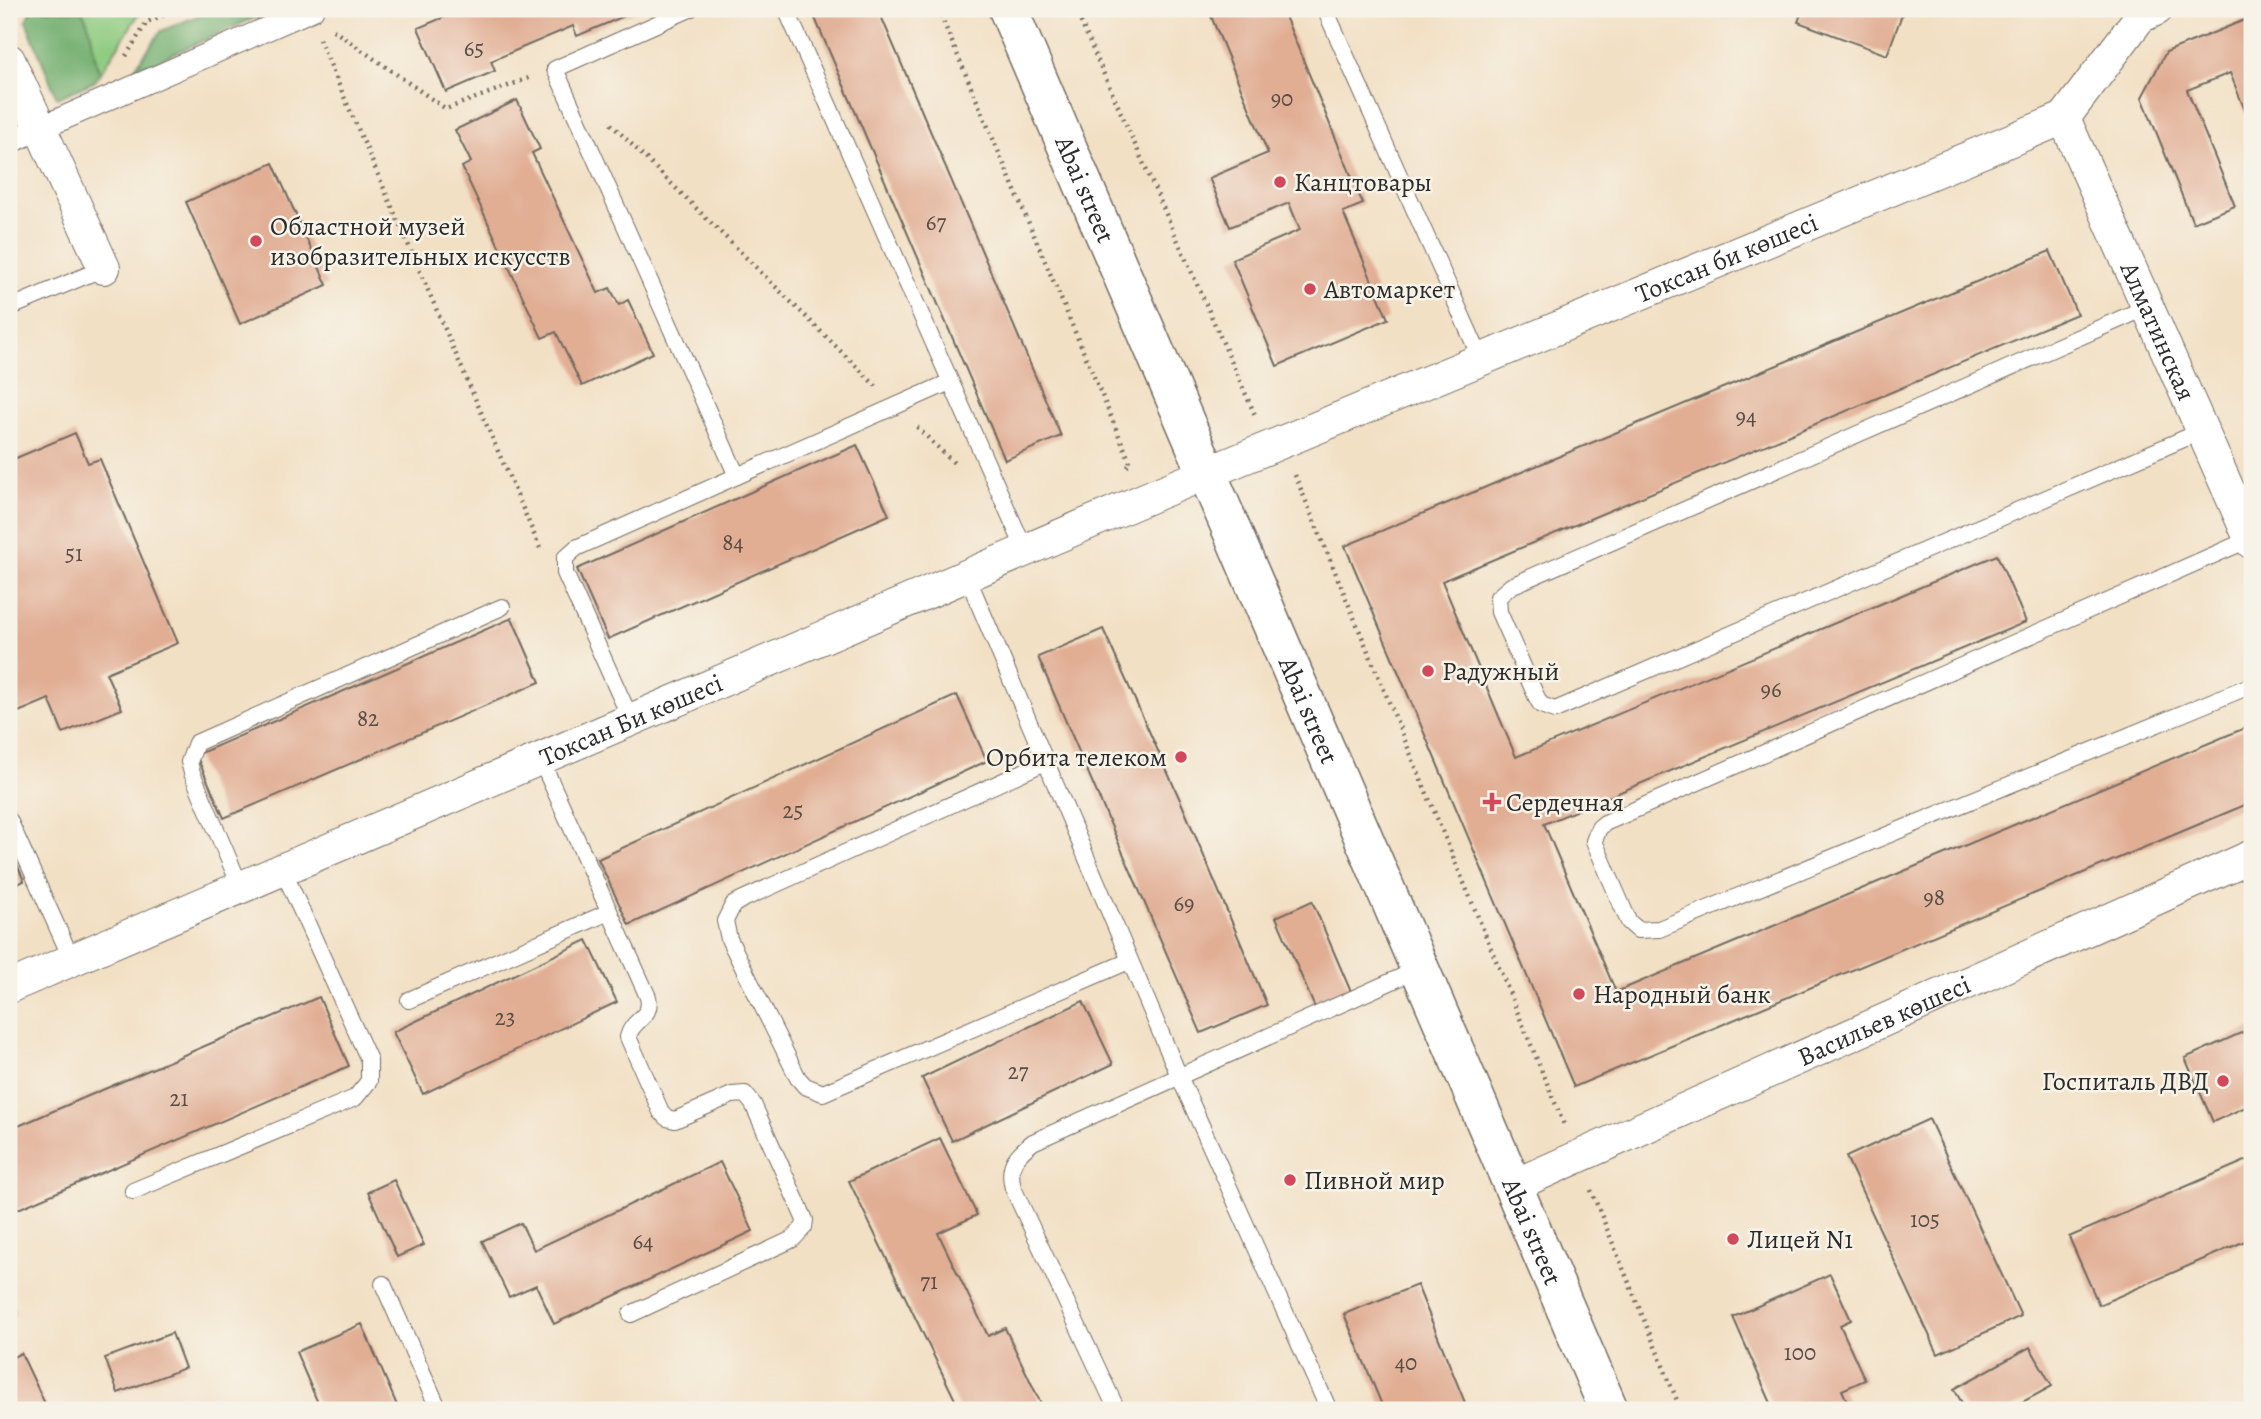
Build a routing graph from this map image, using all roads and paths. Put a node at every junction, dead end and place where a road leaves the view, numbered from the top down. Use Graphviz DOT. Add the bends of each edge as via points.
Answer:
graph roads {
  1 [pos="14,9"];
  2 [pos="177,9"];
  3 [pos="690,9"];
  4 [pos="786,9"];
  5 [pos="938,9"];
  6 [pos="1008,9"];
  7 [pos="1075,9"];
  8 [pos="1325,9"];
  9 [pos="309,10"];
  10 [pos="2145,11"];
  11 [pos="9,20"];
  12 [pos="147,22"];
  13 [pos="9,60"];
  14 [pos="555,69"];
  15 [pos="604,117"];
  16 [pos="2064,118"];
  17 [pos="40,128"];
  18 [pos="9,142"];
  19 [pos="104,268"];
  20 [pos="2150,306"];
  21 [pos="9,308"];
  22 [pos="1481,359"];
  23 [pos="950,382"];
  24 [pos="896,406"];
  25 [pos="1255,416"];
  26 [pos="2202,430"];
  27 [pos="1268,448"];
  28 [pos="1131,464"];
  29 [pos="964,473"];
  30 [pos="1208,473"];
  31 [pos="737,476"];
  32 [pos="2244,501"];
  33 [pos="2251,541"];
  34 [pos="1025,550"];
  35 [pos="545,559"];
  36 [pos="967,576"];
  37 [pos="502,607"];
  38 [pos="2252,685"];
  39 [pos="631,720"];
  40 [pos="541,760"];
  41 [pos="1043,763"];
  42 [pos="9,820"];
  43 [pos="2252,856"];
  44 [pos="283,870"];
  45 [pos="241,888"];
  46 [pos="609,912"];
  47 [pos="72,960"];
  48 [pos="1129,961"];
  49 [pos="1419,969"];
  50 [pos="9,987"];
  51 [pos="409,1000"];
  52 [pos="1179,1076"];
  53 [pos="1577,1157"];
  54 [pos="1515,1185"];
  55 [pos="133,1191"];
  56 [pos="383,1284"];
  57 [pos="631,1314"];
  58 [pos="439,1410"];
  59 [pos="1117,1410"];
  60 [pos="1329,1410"];
  61 [pos="1609,1410"];
  62 [pos="1681,1410"];
  1 -- 11 [label="path"];
  2 -- 12 [label="path"];
  3 -- 14 [label="lane"];
  4 -- 23 [label="lane"];
  5 -- 28 [label="path"];
  6 -- 30 [label="street, Abai street"];
  7 -- 25 [label="path"];
  8 -- 22 [label="lane"];
  9 -- 14 [label="path" via="446,109"];
  9 -- 17 [label="street"];
  9 -- 35 [label="path"];
  10 -- 16 [label="street"];
  13 -- 17 [label="street"];
  14 -- 31 [label="lane"];
  15 -- 24 [label="path"];
  16 -- 20 [label="street, Алматинская"];
  16 -- 22 [label="street, Токсан би көшесі"];
  17 -- 18 [label="street"];
  17 -- 19 [label="street"];
  19 -- 21 [label="lane"];
  20 -- 26 [label="street, Алматинская"];
  20 -- 26 [label="lane" via="1511,586 1499,597 1499,612 1536,698 1555,710"];
  22 -- 27 [label="street, Токсан би көшесі"];
  23 -- 24 [label="lane"];
  23 -- 34 [label="lane"];
  24 -- 29 [label="path"];
  24 -- 31 [label="lane"];
  26 -- 32 [label="street, Алматинская"];
  27 -- 30 [label="street, Токсан Би көшесі"];
  27 -- 53 [label="path"];
  30 -- 34 [label="street, Токсан Би көшесі"];
  30 -- 49 [label="street, Abai street"];
  31 -- 39 [label="lane" via="576,548 565,558 565,573"];
  32 -- 33 [label="street, Алматинская"];
  33 -- 38 [label="lane" via="1605,823 1594,841 1629,922 1638,930 1659,929"];
  34 -- 36 [label="street, Токсан Би көшесі"];
  36 -- 39 [label="street, Токсан Би көшесі"];
  36 -- 41 [label="lane"];
  37 -- 45 [label="lane" via="196,743 189,762 191,773"];
  39 -- 40 [label="street, Токсан Би көшесі"];
  40 -- 44 [label="street, Токсан Би көшесі"];
  40 -- 46 [label="lane"];
  41 -- 48 [label="lane"];
  41 -- 48 [label="lane" via="741,900 725,921 729,939 798,1078 823,1093"];
  42 -- 47 [label="lane"];
  43 -- 53 [label="street, Васильев көшесі"];
  44 -- 45 [label="street, Токсан Би көшесі"];
  44 -- 55 [label="lane" via="369,1060 369,1081 355,1098"];
  45 -- 47 [label="street, Токсан Би көшесі"];
  46 -- 51 [label="lane"];
  46 -- 57 [label="lane" via="649,1004 645,1018 634,1025 628,1037 661,1112 675,1120 732,1095 745,1094 805,1220 793,1239"];
  47 -- 50 [label="street, Токсан Би көшесі"];
  48 -- 52 [label="lane"];
  49 -- 52 [label="lane"];
  49 -- 54 [label="street, Abai street"];
  52 -- 59 [label="lane" via="1033,1142 1012,1162 1013,1188"];
  52 -- 60 [label="lane"];
  53 -- 54 [label="street, Васильев көшесі"];
  53 -- 62 [label="path"];
  54 -- 61 [label="street, Abai street"];
  56 -- 58 [label="lane"];
}
